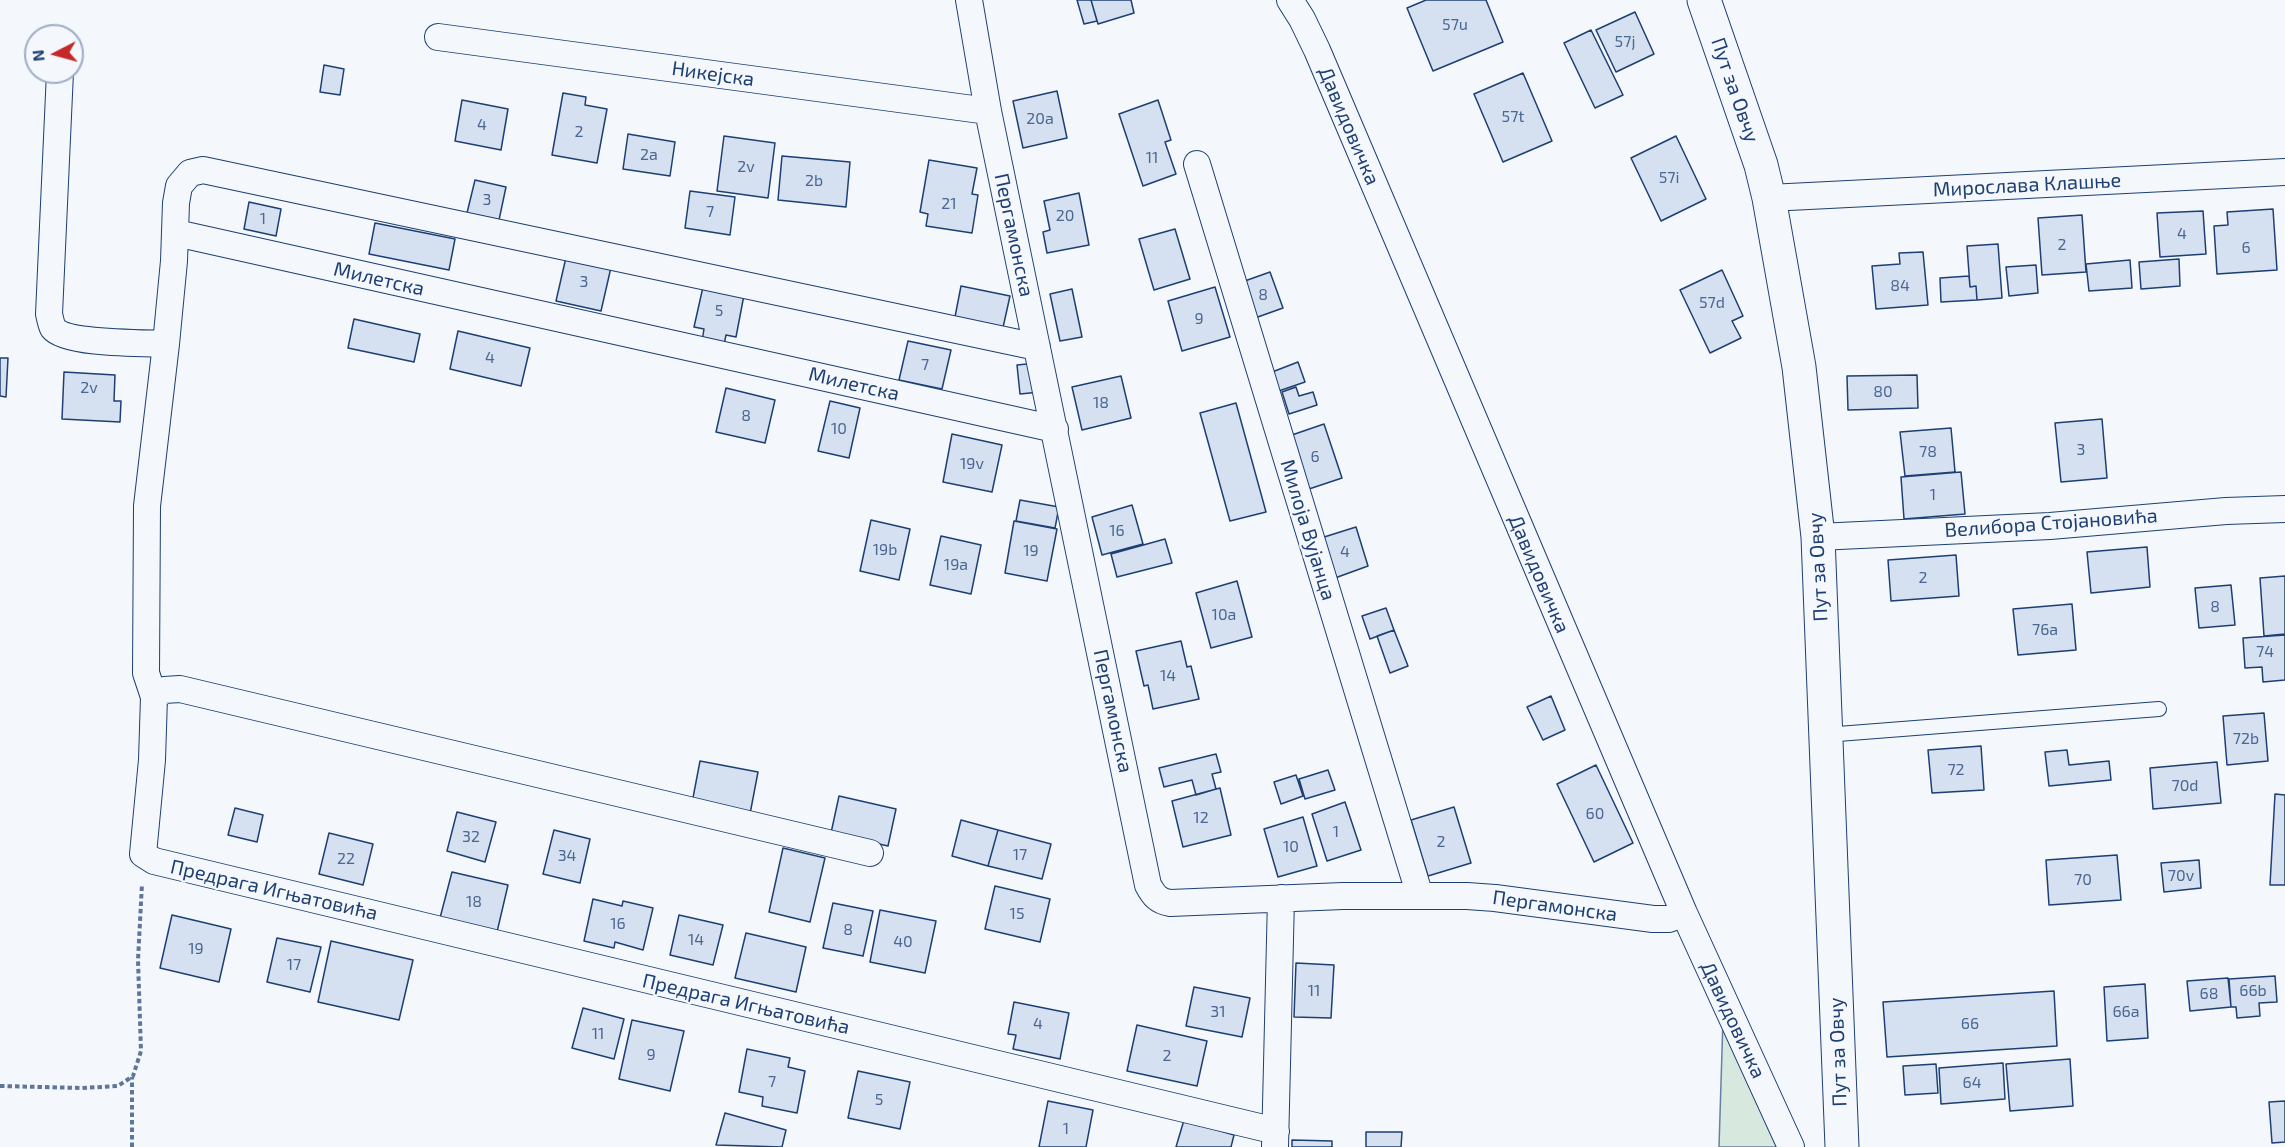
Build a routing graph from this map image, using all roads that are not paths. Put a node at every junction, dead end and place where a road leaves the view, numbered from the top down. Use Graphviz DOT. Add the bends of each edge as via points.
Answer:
graph roads {
  1 [pos="969,0"];
  2 [pos="1290,0"];
  3 [pos="1704,0"];
  4 [pos="438,37"];
  5 [pos="59,84"];
  6 [pos="988,111"];
  7 [pos="1197,164"];
  8 [pos="2285,172"];
  9 [pos="1769,198"];
  10 [pos="176,233"];
  11 [pos="166,344"];
  12 [pos="1037,347"];
  13 [pos="1055,429"];
  14 [pos="2285,509"];
  15 [pos="1818,537"];
  16 [pos="154,697"];
  17 [pos="2159,709"];
  18 [pos="1825,735"];
  19 [pos="870,853"];
  20 [pos="1420,896"];
  21 [pos="1281,898"];
  22 [pos="1684,913"];
  23 [pos="1276,1139"];
  24 [pos="1791,1147"];
  25 [pos="1842,1147"];
  1 -- 6 [label="street, Пергамонска"];
  2 -- 22 [label="street, Давидовичка" via="1317,50"];
  3 -- 9 [label="street, Пут за Овчу"];
  4 -- 6 [label="street, Никејска"];
  5 -- 11 [label="street" via="48,314 53,327 81,339"];
  6 -- 12 [label="street, Пергамонска"];
  7 -- 20 [label="street, Милоја Вујанца"];
  8 -- 9 [label="street, Мирослава Клашње"];
  9 -- 15 [label="street, Пут за Овчу" via="1799,367"];
  10 -- 11 [label="street"];
  10 -- 12 [label="street" via="179,186 190,173 203,170"];
  10 -- 13 [label="street, Милетска"];
  11 -- 16 [label="street" via="147,506 146,672"];
  12 -- 13 [label="street, Пергамонска"];
  13 -- 21 [label="street, Пергамонска" via="1148,885 1161,902 1170,903"];
  14 -- 15 [label="street, Велибора Стојановића"];
  15 -- 18 [label="street, Пут за Овчу"];
  16 -- 19 [label="street" via="164,690 180,689"];
  16 -- 23 [label="street, Предрага Игњатовића" via="143,854 154,861"];
  17 -- 18 [label="lane"];
  18 -- 25 [label="street, Пут за Овчу"];
  20 -- 21 [label="street, Пергамонска"];
  20 -- 22 [label="street, Пергамонска" via="1495,898 1653,919 1669,919"];
  21 -- 23 [label="street"];
  22 -- 24 [label="street, Давидовичка"];
}
